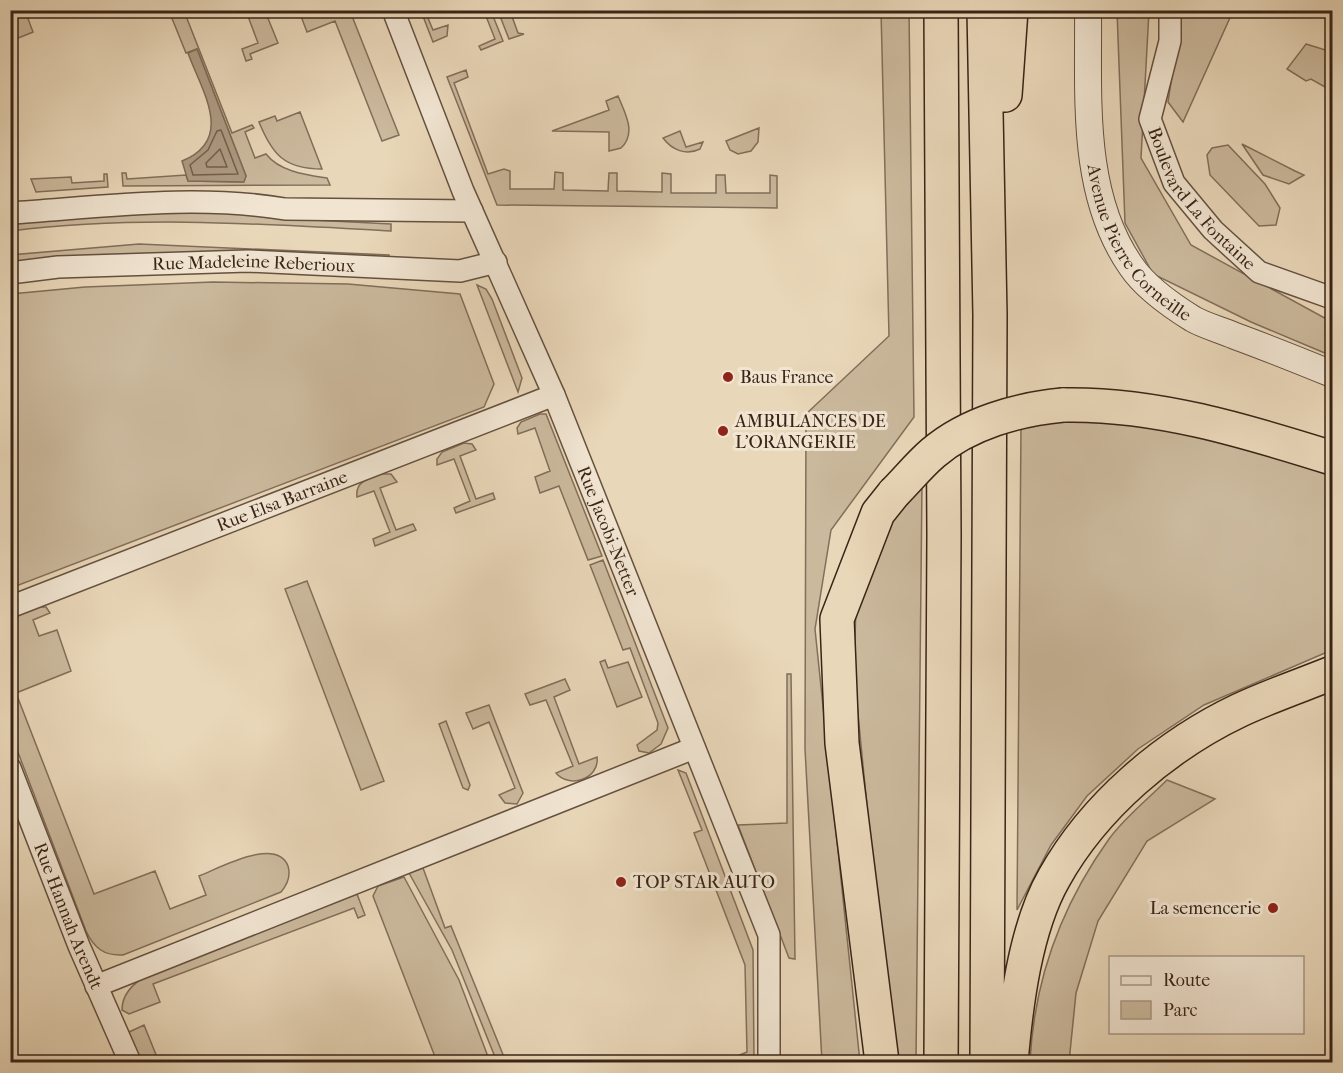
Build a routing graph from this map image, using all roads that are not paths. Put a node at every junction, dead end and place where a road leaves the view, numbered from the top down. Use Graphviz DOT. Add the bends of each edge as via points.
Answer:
graph roads {
  1 [pos="393,10"];
  2 [pos="926,10"];
  3 [pos="941,10"];
  4 [pos="984,10"];
  5 [pos="1011,10"];
  6 [pos="1088,10"];
  7 [pos="1170,10"];
  8 [pos="472,211"];
  9 [pos="10,213"];
  10 [pos="496,262"];
  11 [pos="10,273"];
  12 [pos="1332,298"];
  13 [pos="990,315"];
  14 [pos="944,359"];
  15 [pos="1332,374"];
  16 [pos="554,395"];
  17 [pos="1332,458"];
  18 [pos="10,607"];
  19 [pos="1332,673"];
  20 [pos="694,748"];
  21 [pos="10,768"];
  22 [pos="96,986"];
  23 [pos="130,1062"];
  24 [pos="769,1062"];
  25 [pos="882,1062"];
  26 [pos="941,1062"];
  27 [pos="987,1062"];
  28 [pos="1011,1062"];
  1 -- 8 [label="street, Rue Jacobi-Netter"];
  2 -- 14 [label="highway"];
  3 -- 14 [label="highway"];
  4 -- 13 [label="highway"];
  5 -- 13 [label="highway"];
  6 -- 15 [label="street, Avenue Pierre Corneille" via="1089,125 1094,167 1100,199 1131,267 1144,282 1194,320"];
  7 -- 12 [label="street, Boulevard La Fontaine" via="1170,41 1150,119 1174,183 1213,230 1259,272"];
  8 -- 9 [label="street" via="285,209 160,202"];
  8 -- 10 [label="street, Rue Jacobi-Netter"];
  10 -- 11 [label="street, Rue Madeleine Reberioux" via="460,271 248,261 58,267"];
  10 -- 16 [label="street, Rue Jacobi-Netter"];
  13 -- 27 [label="highway"];
  14 -- 26 [label="highway"];
  16 -- 18 [label="street, Rue Elsa Barraine"];
  16 -- 20 [label="street, Rue Jacobi-Netter"];
  17 -- 25 [label="highway, bridge" via="1170,414 1103,404 1039,407 955,438 933,453 878,513 837,619 842,743"];
  19 -- 28 [label="highway" via="1239,711 1193,736 1100,812 1053,879 1037,919 1023,976"];
  20 -- 22 [label="street"];
  20 -- 24 [label="street, Rue Jacobi-Netter" via="769,935"];
  21 -- 22 [label="street, Rue Hannah Arendt"];
  22 -- 23 [label="street, Rue Hannah Arendt"];
}
